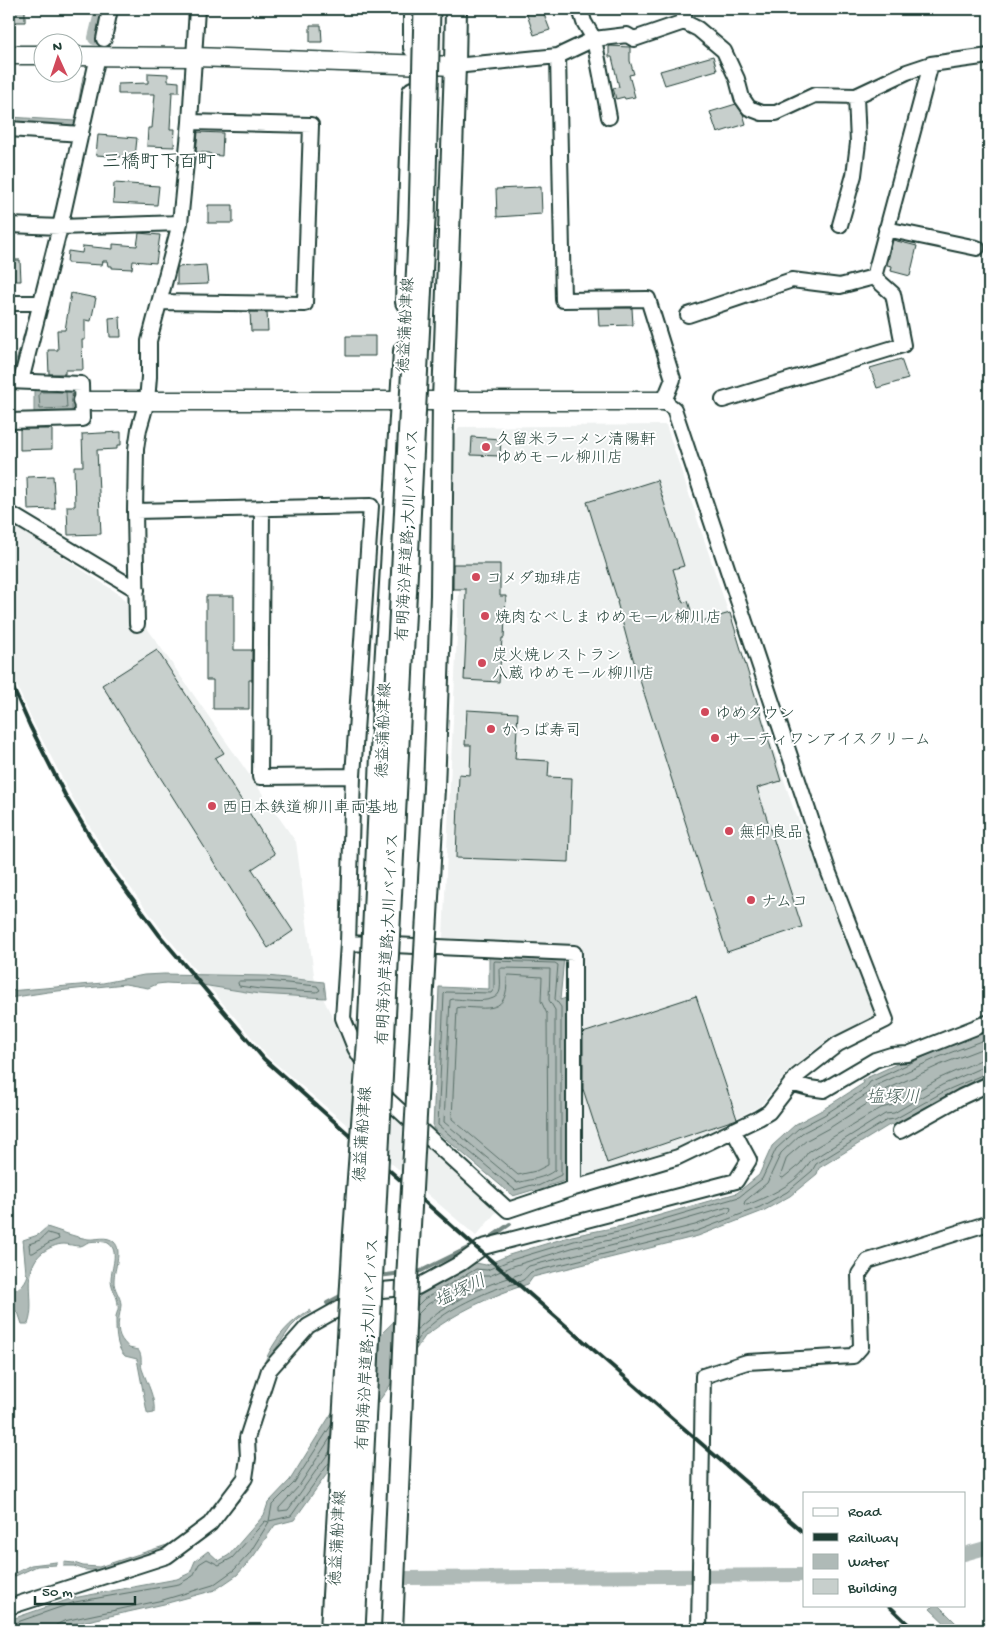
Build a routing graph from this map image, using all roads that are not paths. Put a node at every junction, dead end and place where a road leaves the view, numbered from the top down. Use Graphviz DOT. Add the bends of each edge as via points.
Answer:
graph roads {
  1 [pos="110,9"];
  2 [pos="197,9"];
  3 [pos="414,9"];
  4 [pos="427,9"];
  5 [pos="456,9"];
  6 [pos="580,9"];
  7 [pos="684,15"];
  8 [pos="594,38"];
  9 [pos="104,39"];
  10 [pos="9,55"];
  11 [pos="32,55"];
  12 [pos="82,56"];
  13 [pos="98,56"];
  14 [pos="558,56"];
  15 [pos="989,56"];
  16 [pos="194,58"];
  17 [pos="931,64"];
  18 [pos="414,66"];
  19 [pos="455,66"];
  20 [pos="856,96"];
  21 [pos="609,116"];
  22 [pos="190,122"];
  23 [pos="9,129"];
  24 [pos="81,134"];
  25 [pos="180,222"];
  26 [pos="9,225"];
  27 [pos="840,225"];
  28 [pos="60,227"];
  29 [pos="886,229"];
  30 [pos="977,248"];
  31 [pos="874,277"];
  32 [pos="159,302"];
  33 [pos="9,303"];
  34 [pos="41,303"];
  35 [pos="688,315"];
  36 [pos="15,381"];
  37 [pos="443,400"];
  38 [pos="723,400"];
  39 [pos="82,401"];
  40 [pos="146,401"];
  41 [pos="400,401"];
  42 [pos="664,401"];
  43 [pos="9,421"];
  44 [pos="262,508"];
  45 [pos="135,510"];
  46 [pos="9,513"];
  47 [pos="390,589"];
  48 [pos="137,590"];
  49 [pos="365,590"];
  50 [pos="137,624"];
  51 [pos="354,776"];
  52 [pos="348,943"];
  53 [pos="989,1022"];
  54 [pos="792,1083"];
  55 [pos="989,1084"];
  56 [pos="733,1130"];
  57 [pos="900,1131"];
  58 [pos="574,1188"];
  59 [pos="989,1223"];
  60 [pos="9,1606"];
  61 [pos="331,1630"];
  62 [pos="352,1630"];
  63 [pos="392,1630"];
  64 [pos="699,1630"];
  1 -- 9 [label="street"];
  2 -- 16 [label="street"];
  3 -- 18 [label="main road, 徳益蒲船津線"];
  4 -- 62 [label="highway, 有明海沿岸道路;大川バイパス, bridge" via="422,220"];
  5 -- 19 [label="main road"];
  6 -- 8 [label="street"];
  7 -- 8 [label="street" via="634,39 627,35"];
  7 -- 20 [label="street" via="724,51 749,108 762,113 776,113 816,95"];
  8 -- 14 [label="street"];
  8 -- 21 [label="street"];
  10 -- 11 [label="street"];
  12 -- 13 [label="street"];
  13 -- 16 [label="street"];
  13 -- 24 [label="street"];
  14 -- 19 [label="street"];
  14 -- 42 [label="street" via="563,300 648,299 672,379"];
  15 -- 17 [label="street"];
  16 -- 18 [label="street"];
  16 -- 22 [label="street"];
  17 -- 20 [label="street"];
  17 -- 29 [label="street"];
  18 -- 19 [label="street"];
  18 -- 41 [label="main road, 徳益蒲船津線"];
  19 -- 37 [label="main road"];
  20 -- 27 [label="street" via="858,143 854,175"];
  22 -- 25 [label="street"];
  22 -- 32 [label="street" via="311,125 305,304"];
  23 -- 24 [label="street"];
  24 -- 28 [label="street"];
  25 -- 28 [label="street"];
  25 -- 32 [label="street"];
  26 -- 28 [label="street"];
  28 -- 34 [label="street"];
  29 -- 30 [label="street"];
  29 -- 31 [label="street"];
  31 -- 35 [label="street" via="840,286 792,280"];
  31 -- 38 [label="street" via="893,294 903,345"];
  32 -- 40 [label="street" via="149,342"];
  33 -- 34 [label="street"];
  34 -- 36 [label="street"];
  36 -- 39 [label="street" via="81,384"];
  37 -- 41 [label="street"];
  37 -- 42 [label="street"];
  37 -- 63 [label="main road, bridge" via="441,595 434,788"];
  39 -- 40 [label="street"];
  39 -- 43 [label="street" via="82,419"];
  40 -- 41 [label="street"];
  40 -- 45 [label="street" via="136,449"];
  41 -- 47 [label="main road, 徳益蒲船津線"];
  42 -- 54 [label="street" via="674,409 829,873 886,1020 838,1044"];
  44 -- 45 [label="street"];
  44 -- 49 [label="street" via="371,506"];
  44 -- 51 [label="street" via="260,777"];
  45 -- 48 [label="street"];
  46 -- 48 [label="street"];
  47 -- 49 [label="street"];
  47 -- 61 [label="main road, 徳益蒲船津線, bridge" via="368,1041"];
  48 -- 50 [label="street"];
  49 -- 51 [label="street"];
  51 -- 52 [label="street"];
  52 -- 58 [label="street" via="343,1018 355,1048 388,1100 508,1210"];
  52 -- 58 [label="street" via="574,953"];
  53 -- 54 [label="street" via="908,1054 874,1060 824,1090"];
  54 -- 56 [label="street" via="769,1112"];
  55 -- 57 [label="street"];
  56 -- 58 [label="street" via="678,1157"];
  56 -- 60 [label="street" via="749,1160 736,1181 483,1247 417,1287 370,1291 308,1326 269,1370 247,1438 246,1478 210,1524 167,1556"];
  59 -- 64 [label="street" via="868,1261 859,1274 860,1347 853,1356 747,1362 703,1376"];
}
